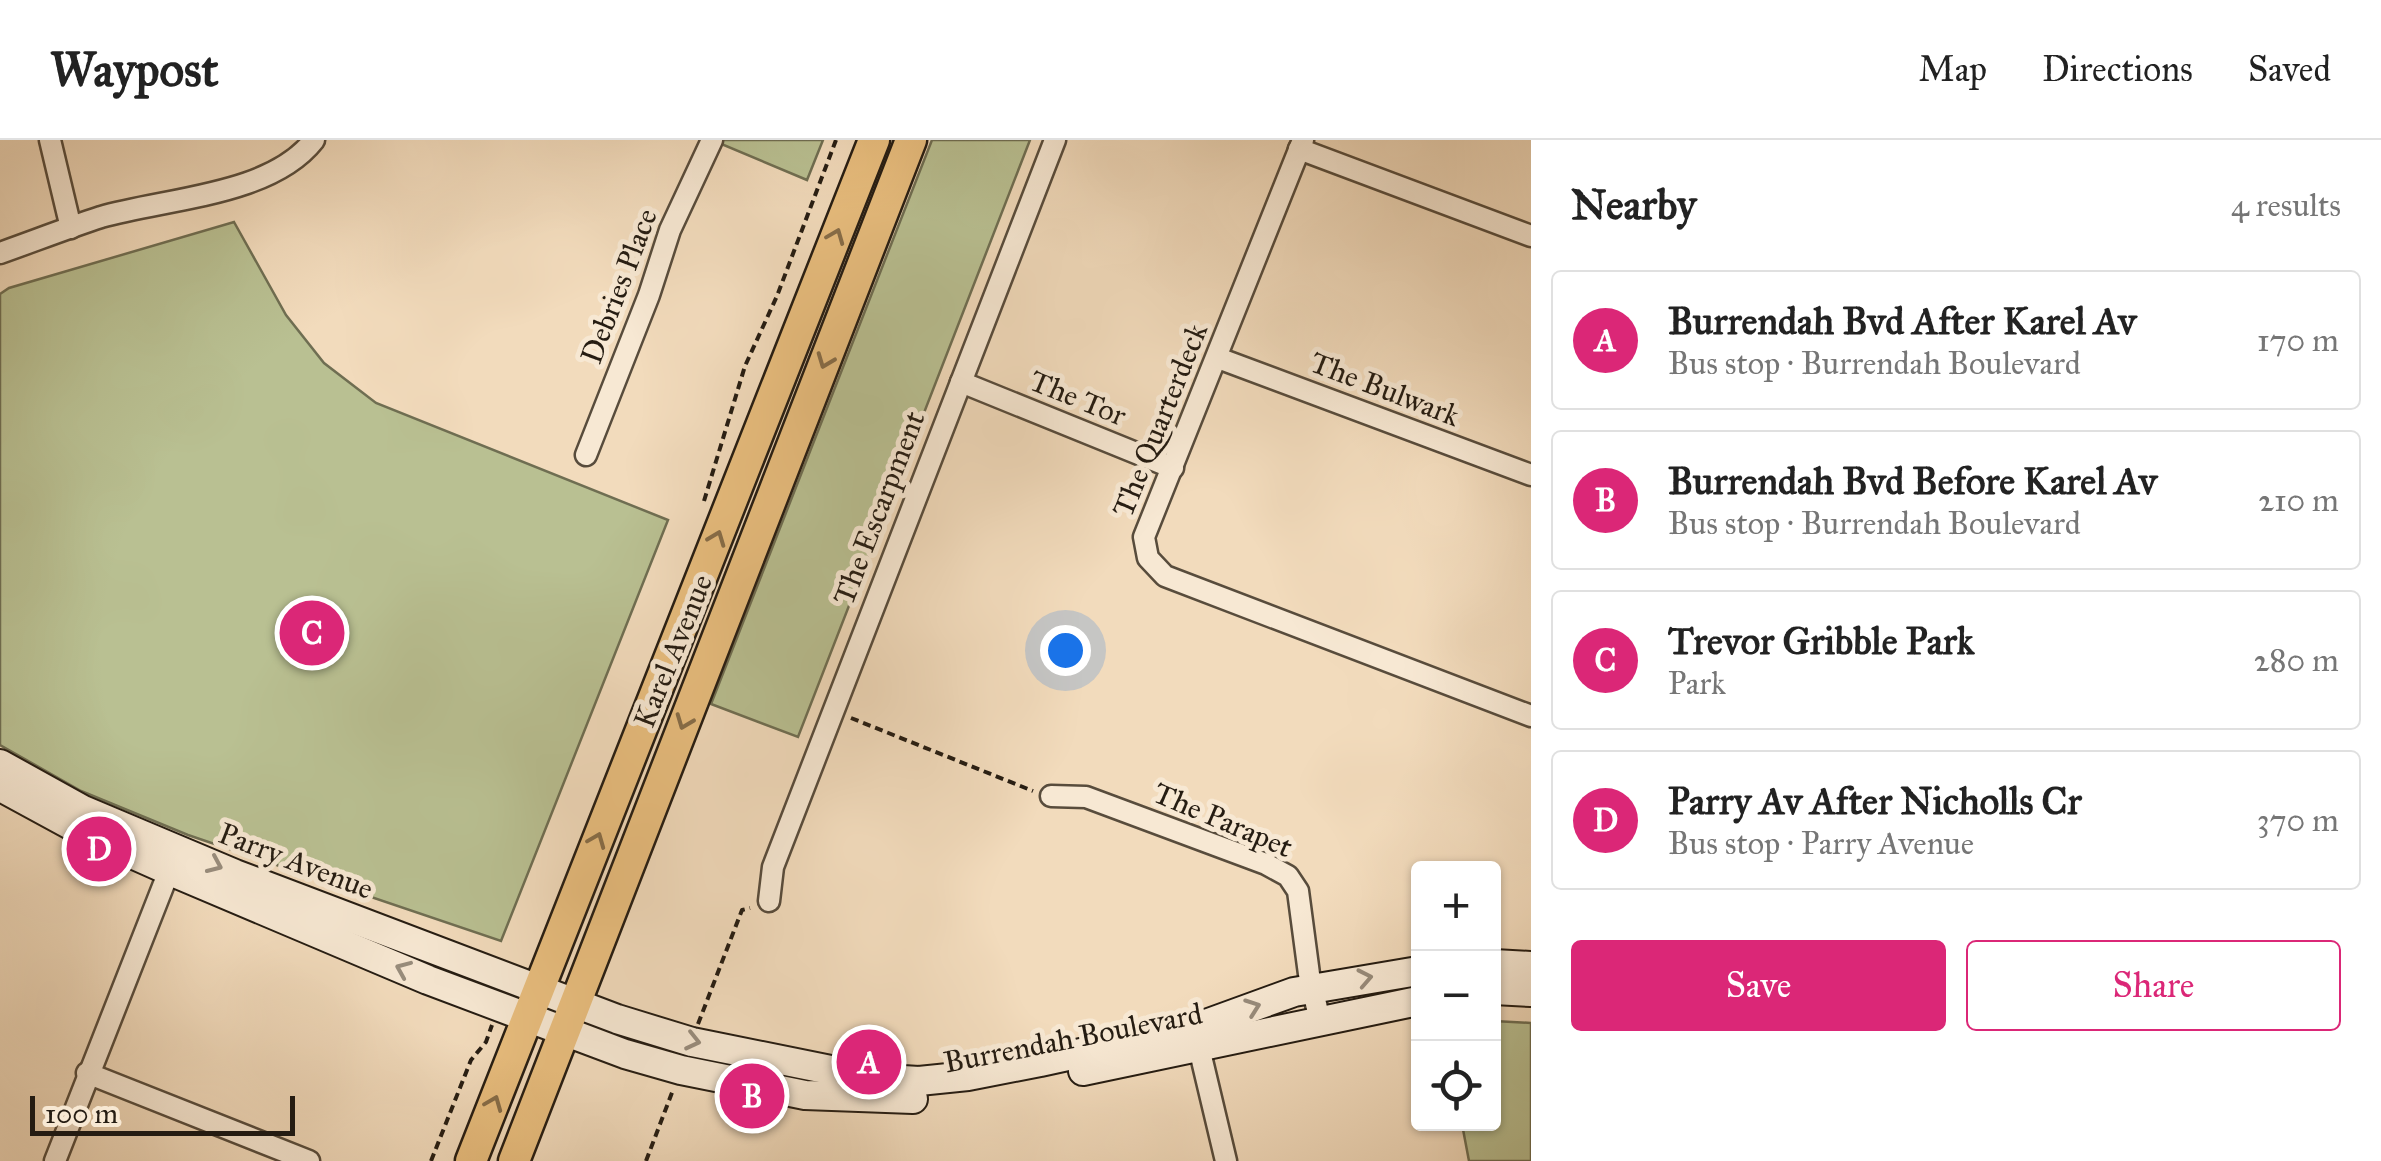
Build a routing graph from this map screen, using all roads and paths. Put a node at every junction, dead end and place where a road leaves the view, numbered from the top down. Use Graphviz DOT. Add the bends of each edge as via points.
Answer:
graph roads {
  1 [pos="50,140"];
  2 [pos="314,140"];
  3 [pos="712,140"];
  4 [pos="874,140"];
  5 [pos="911,140"];
  6 [pos="1055,140"];
  7 [pos="1301,145"];
  8 [pos="72,228"];
  9 [pos="1531,236"];
  10 [pos="0,253"];
  11 [pos="1218,358"];
  12 [pos="961,382"];
  13 [pos="586,454"];
  14 [pos="1173,468"];
  15 [pos="1531,476"];
  16 [pos="833,711"];
  17 [pos="1531,716"];
  18 [pos="0,764"];
  19 [pos="0,786"];
  20 [pos="1050,796"];
  21 [pos="174,860"];
  22 [pos="769,901"];
  23 [pos="1501,964"];
  24 [pos="1531,966"];
  25 [pos="1411,972"];
  26 [pos="1312,988"];
  27 [pos="1501,990"];
  28 [pos="1531,992"];
  29 [pos="1411,1002"];
  30 [pos="533,1003"];
  31 [pos="570,1017"];
  32 [pos="496,1019"];
  33 [pos="1320,1021"];
  34 [pos="698,1026"];
  35 [pos="1197,1038"];
  36 [pos="88,1073"];
  37 [pos="676,1081"];
  38 [pos="55,1161"];
  39 [pos="309,1161"];
  40 [pos="432,1161"];
  41 [pos="471,1161"];
  42 [pos="514,1161"];
  43 [pos="646,1161"];
  44 [pos="1226,1161"];
  1 -- 8 [label="street"];
  2 -- 8 [label="street" via="304,153 251,182"];
  3 -- 13 [label="street, Debries Place" via="670,230"];
  30 -- 4 [label="main road, Karel Avenue, one-way"];
  5 -- 31 [label="main road, Karel Avenue, one-way"];
  6 -- 12 [label="street, The Escarpment"];
  7 -- 9 [label="street"];
  7 -- 11 [label="street, The Quarterdeck"];
  8 -- 10 [label="street"];
  11 -- 14 [label="street, The Quarterdeck"];
  11 -- 15 [label="street, The Bulwark"];
  12 -- 14 [label="street, The Tor"];
  12 -- 16 [label="street, The Escarpment"];
  14 -- 17 [label="street, The Quarterdeck" via="1144,537 1148,558 1165,576"];
  16 -- 20 [label="path"];
  16 -- 22 [label="street, The Escarpment" via="773,867"];
  18 -- 21 [label="main road, Parry Avenue"];
  19 -- 21 [label="main road, Parry Avenue" via="89,835"];
  20 -- 26 [label="street, The Parapet" via="1086,796 1288,876 1298,891"];
  21 -- 30 [label="main road, Parry Avenue" via="413,973"];
  21 -- 36 [label="street"];
  22 -- 34 [label="path" via="742,910"];
  23 -- 24 [label="main road"];
  26 -- 25 [label="main road, Burrendah Boulevard, one-way"];
  26 -- 33 [label="street, The Parapet"];
  35 -- 26 [label="main road, Burrendah Boulevard, one-way"];
  27 -- 28 [label="main road"];
  29 -- 33 [label="main road, Burrendah Boulevard"];
  30 -- 31 [label="main road, Parry Avenue"];
  41 -- 30 [label="main road, Karel Avenue, one-way"];
  31 -- 35 [label="main road, Burrendah Boulevard" via="654,1064 805,1095 887,1099 1000,1088"];
  31 -- 42 [label="main road, Karel Avenue"];
  32 -- 40 [label="path" via="471,1060"];
  33 -- 35 [label="main road, Burrendah Boulevard"];
  35 -- 44 [label="street"];
  36 -- 38 [label="street"];
  36 -- 39 [label="street"];
  37 -- 43 [label="path"];
}
